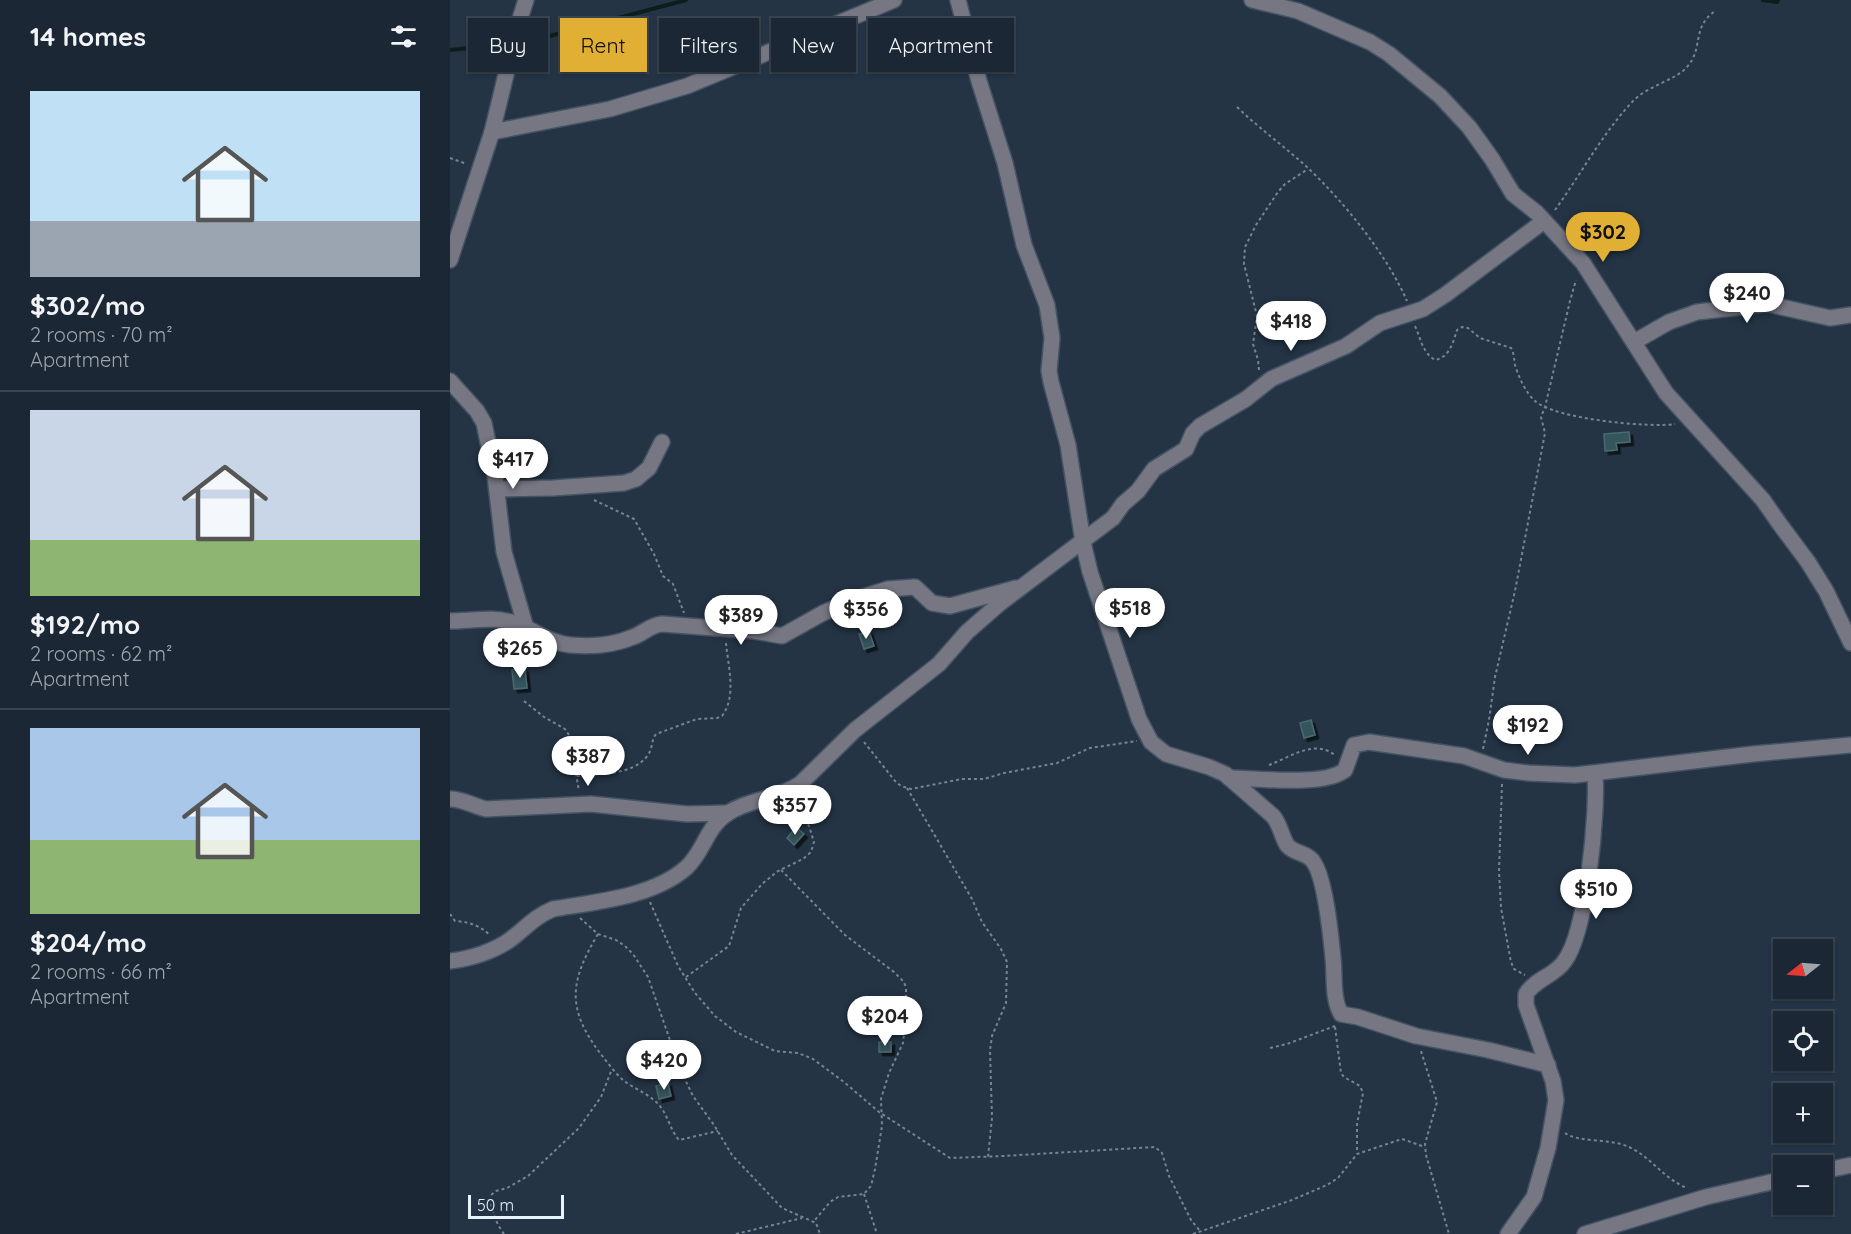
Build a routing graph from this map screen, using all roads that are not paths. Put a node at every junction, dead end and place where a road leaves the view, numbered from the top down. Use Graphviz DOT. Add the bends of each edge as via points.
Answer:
graph roads {
  1 [pos="526,0"];
  2 [pos="894,0"];
  3 [pos="958,0"];
  4 [pos="1252,0"];
  5 [pos="492,132"];
  6 [pos="1544,221"];
  7 [pos="450,260"];
  8 [pos="1851,315"];
  9 [pos="1634,342"];
  10 [pos="450,381"];
  11 [pos="662,442"];
  12 [pos="497,489"];
  13 [pos="1083,542"];
  14 [pos="1021,588"];
  15 [pos="450,621"];
  16 [pos="526,628"];
  17 [pos="1851,643"];
  18 [pos="1851,745"];
  19 [pos="1595,773"];
  20 [pos="1229,778"];
  21 [pos="450,799"];
  22 [pos="728,813"];
  23 [pos="450,961"];
  24 [pos="1548,1065"];
  25 [pos="1851,1165"];
  26 [pos="1833,1169"];
  27 [pos="1773,1182"];
  28 [pos="1508,1234"];
  29 [pos="1586,1234"];
  1 -- 5 [label="street"];
  2 -- 5 [label="street" via="687,86 609,109"];
  3 -- 13 [label="street" via="1024,245 1047,305 1052,338 1049,371 1068,445"];
  4 -- 6 [label="street" via="1298,11 1389,54 1440,96 1492,159 1513,194"];
  5 -- 7 [label="street"];
  6 -- 9 [label="street" via="1583,262"];
  6 -- 13 [label="street" via="1423,309 1380,323 1346,346 1271,379 1200,426 1185,449 1154,469 1113,518"];
  8 -- 9 [label="street" via="1830,318 1768,304 1697,312 1669,322"];
  9 -- 17 [label="street" via="1666,393 1763,500 1808,562"];
  10 -- 12 [label="street" via="484,423"];
  11 -- 12 [label="street" via="649,468 636,479 612,485"];
  12 -- 16 [label="street" via="504,552"];
  13 -- 14 [label="street"];
  13 -- 20 [label="street" via="1136,710 1151,742 1167,754 1209,767"];
  14 -- 16 [label="street" via="950,606 932,603 915,587 888,589 844,603 782,636 653,624 618,642 569,645"];
  14 -- 22 [label="street" via="967,632 925,677 855,730 800,784"];
  15 -- 16 [label="street" via="502,620"];
  18 -- 19 [label="street"];
  19 -- 20 [label="street" via="1558,775 1504,770 1480,760 1369,742 1354,745 1345,770 1337,775 1316,780"];
  19 -- 24 [label="street" via="1588,875 1575,937 1564,962 1526,994 1526,1005"];
  20 -- 24 [label="street" via="1273,816 1287,845 1314,863 1331,926 1338,1020 1358,1017 1419,1037"];
  21 -- 22 [label="street" via="486,809 576,804 687,814"];
  22 -- 23 [label="street" via="712,828 702,849 686,868 646,890 553,909 534,918 499,946"];
  24 -- 28 [label="street" via="1556,1100 1548,1148 1534,1197"];
  25 -- 26 [label="street"];
  27 -- 29 [label="street" via="1706,1197"];
}
